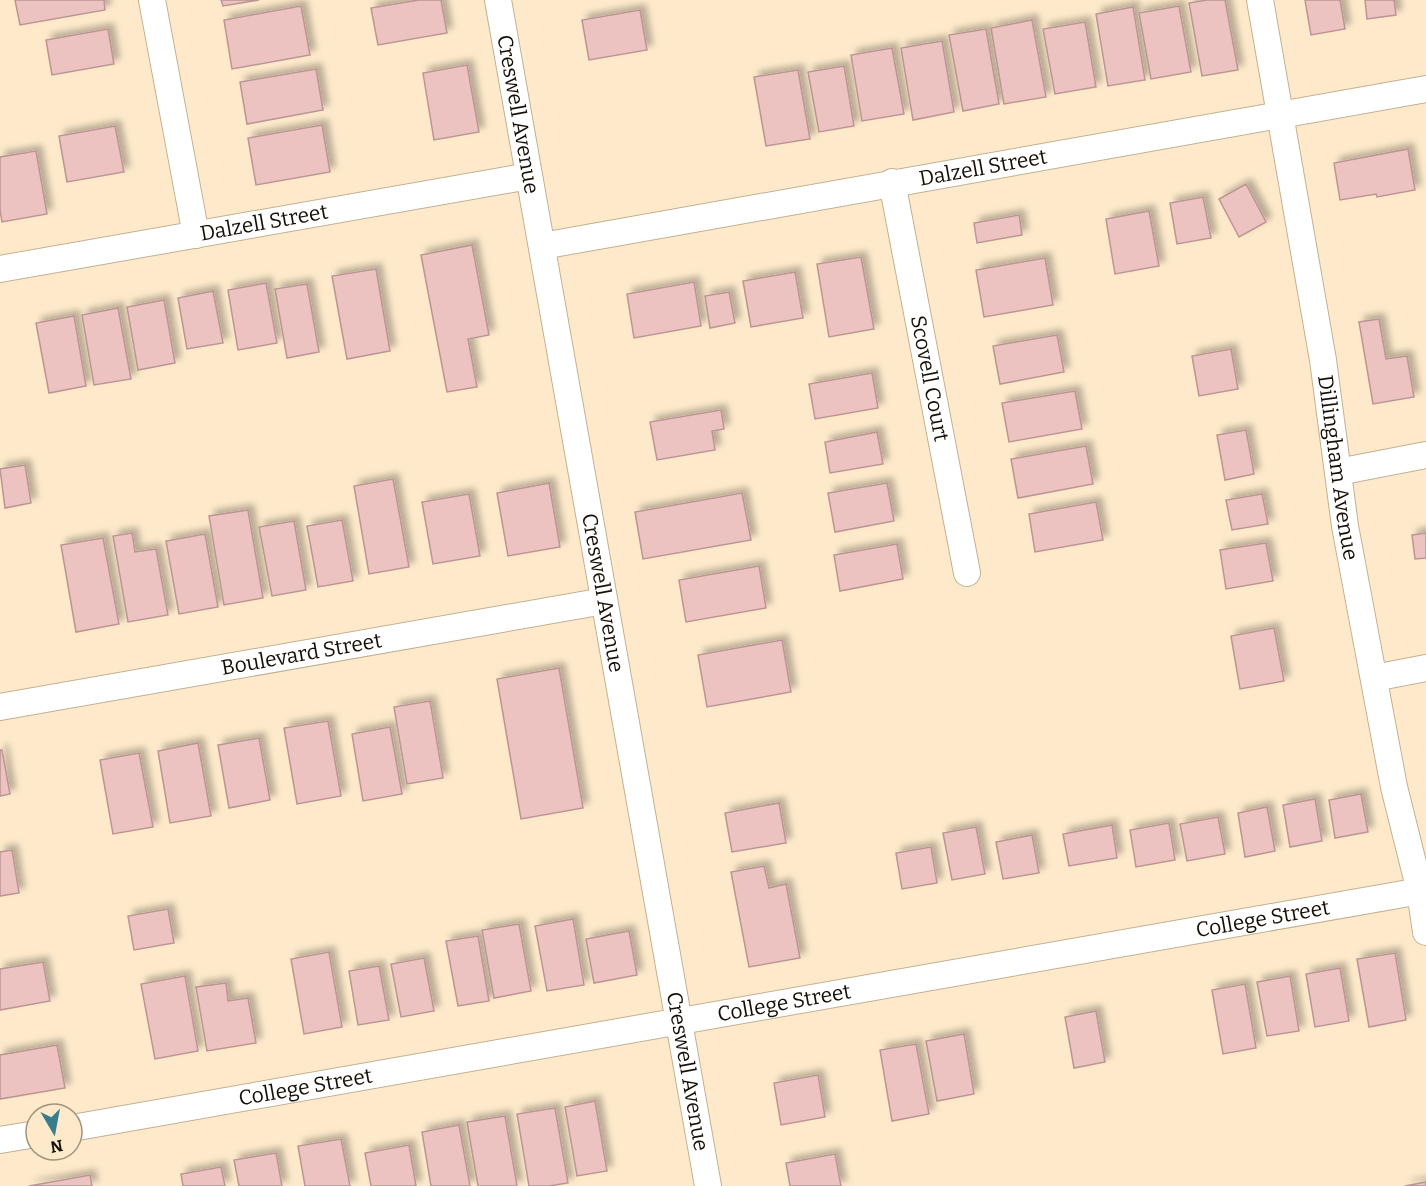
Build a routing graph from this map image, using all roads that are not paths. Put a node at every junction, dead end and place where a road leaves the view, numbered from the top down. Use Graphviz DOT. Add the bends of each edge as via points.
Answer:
graph roads {
  1 [pos="152,0"];
  2 [pos="498,0"];
  3 [pos="1260,0"];
  4 [pos="1426,89"];
  5 [pos="1280,114"];
  6 [pos="530,176"];
  7 [pos="892,182"];
  8 [pos="196,235"];
  9 [pos="542,246"];
  10 [pos="0,269"];
  11 [pos="1426,455"];
  12 [pos="1338,472"];
  13 [pos="967,573"];
  14 [pos="604,601"];
  15 [pos="1426,668"];
  16 [pos="1374,678"];
  17 [pos="0,707"];
  18 [pos="1423,891"];
  19 [pos="1426,932"];
  20 [pos="679,1021"];
  21 [pos="84,1126"];
  22 [pos="24,1136"];
  23 [pos="0,1140"];
  24 [pos="708,1186"];
  1 -- 8 [label="street"];
  2 -- 6 [label="street, Creswell Avenue"];
  3 -- 5 [label="street, Dillingham Avenue"];
  4 -- 5 [label="street, Dalzell Street"];
  5 -- 7 [label="street, Dalzell Street"];
  5 -- 12 [label="street, Dillingham Avenue" via="1323,360"];
  6 -- 8 [label="street, Dalzell Street"];
  6 -- 9 [label="street, Creswell Avenue"];
  7 -- 9 [label="street, Dalzell Street"];
  7 -- 13 [label="street, Scovell Court"];
  8 -- 10 [label="street, Dalzell Street"];
  9 -- 14 [label="street, Creswell Avenue"];
  11 -- 12 [label="street"];
  12 -- 16 [label="street, Dillingham Avenue"];
  14 -- 17 [label="street, Boulevard Street"];
  14 -- 20 [label="street, Creswell Avenue"];
  15 -- 16 [label="street"];
  16 -- 18 [label="street, Dillingham Avenue" via="1394,787"];
  18 -- 19 [label="street, Dillingham Avenue"];
  18 -- 20 [label="street, College Street"];
  20 -- 21 [label="street, College Street"];
  20 -- 24 [label="street, Creswell Avenue"];
  22 -- 23 [label="street"];
}
